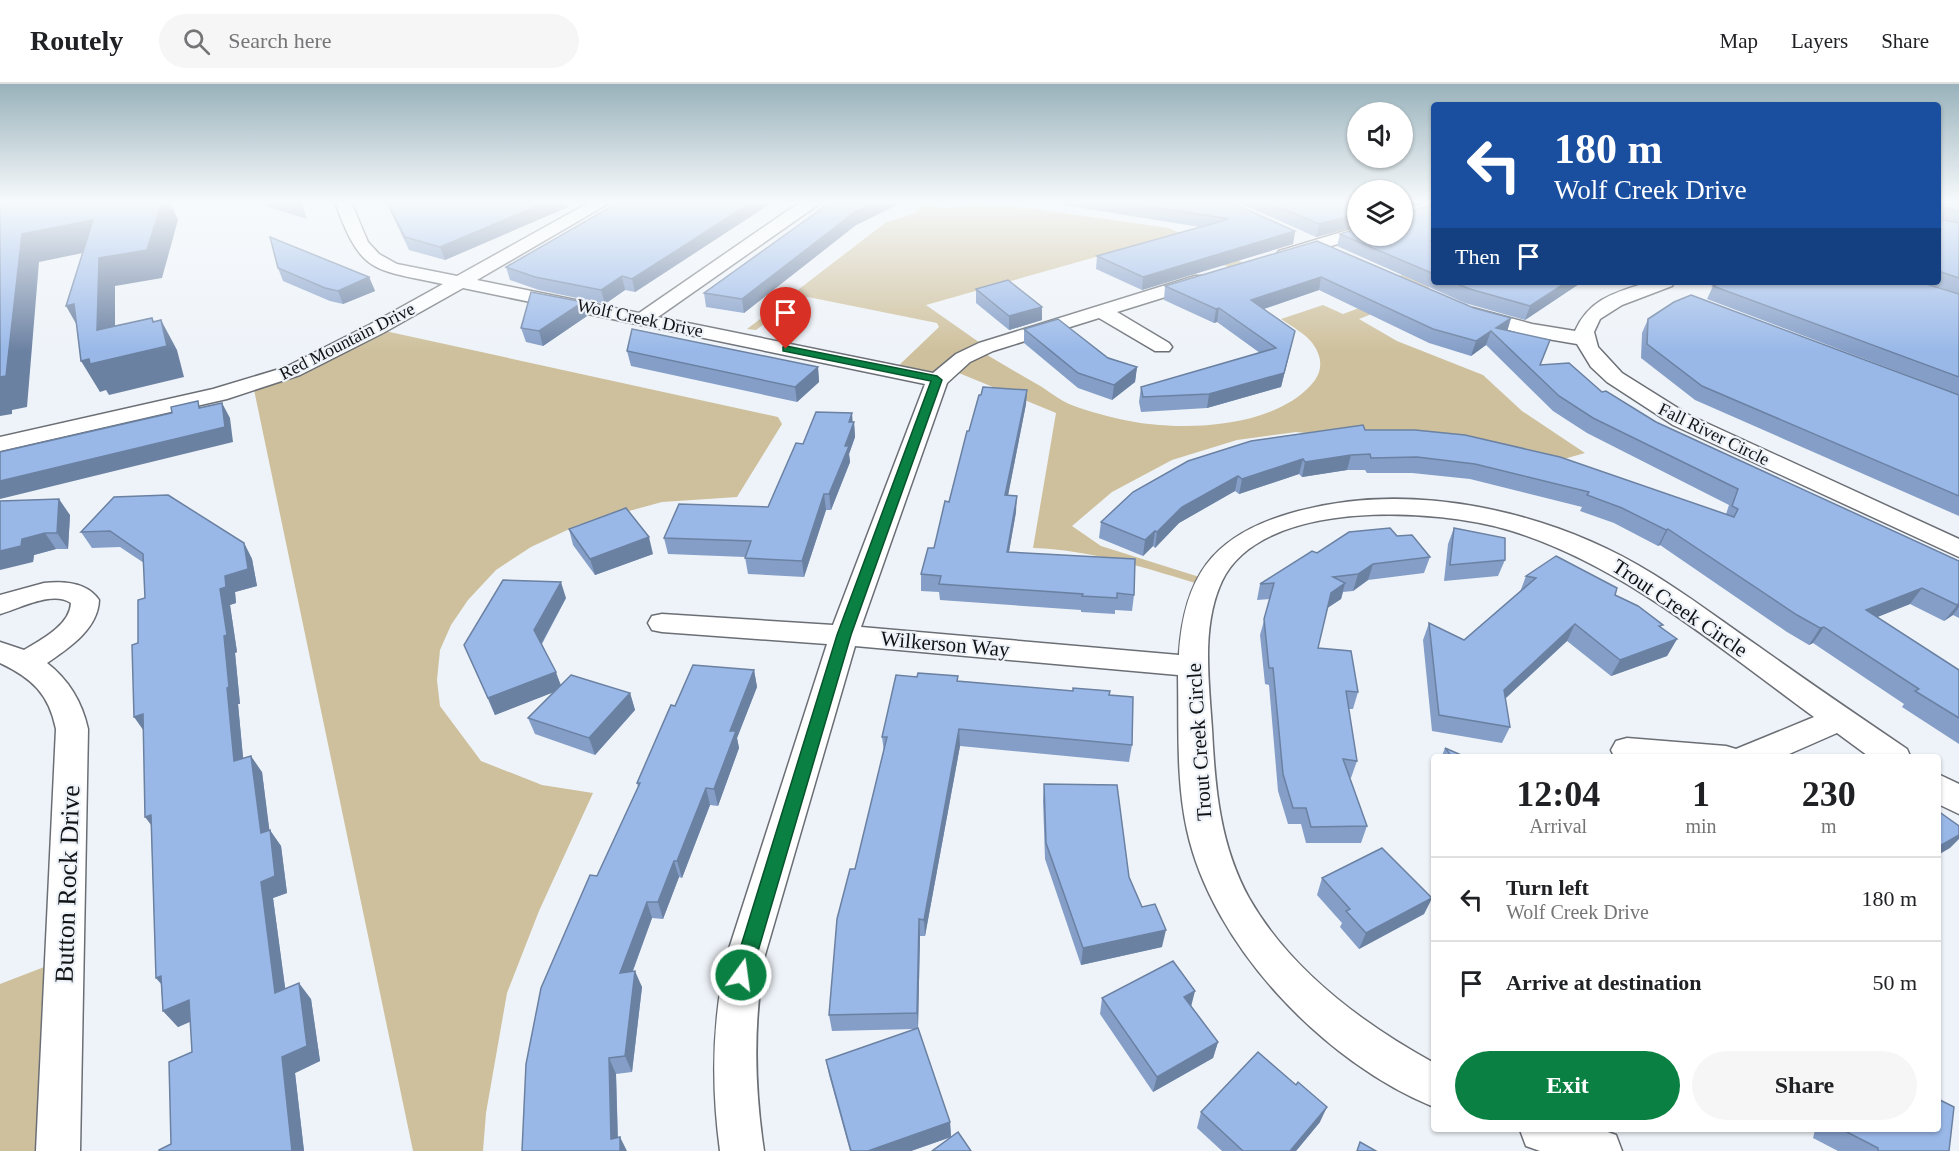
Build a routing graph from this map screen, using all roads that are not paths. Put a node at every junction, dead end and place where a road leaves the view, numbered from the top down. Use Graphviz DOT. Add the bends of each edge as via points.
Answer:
graph roads {
  1 [pos="365,252"];
  2 [pos="513,252"];
  3 [pos="739,252"];
  4 [pos="1295,252"];
  5 [pos="1331,252"];
  6 [pos="1338,255"];
  7 [pos="1271,259"];
  8 [pos="1223,273"];
  9 [pos="459,282"];
  10 [pos="1663,288"];
  11 [pos="1460,309"];
  12 [pos="1101,311"];
  13 [pos="644,318"];
  14 [pos="1585,339"];
  15 [pos="1162,347"];
  16 [pos="937,380"];
  17 [pos="0,444"];
  18 [pos="1959,549"];
  19 [pos="0,605"];
  20 [pos="662,623"];
  21 [pos="844,635"];
  22 [pos="13,657"];
  23 [pos="1191,666"];
  24 [pos="1840,719"];
  25 [pos="1627,750"];
  26 [pos="1676,754"];
  27 [pos="1757,754"];
  28 [pos="1889,754"];
  29 [pos="1941,789"];
  30 [pos="1959,801"];
  31 [pos="1431,1084"];
  32 [pos="1548,1132"];
  33 [pos="58,1151"];
  34 [pos="742,1151"];
  35 [pos="1600,1151"];
  1 -- 9 [label="street, Wolf Creek Drive" via="373,260 392,268"];
  2 -- 9 [label="street, Red Mountain Drive"];
  3 -- 13 [label="street"];
  4 -- 7 [label="street"];
  5 -- 6 [label="street"];
  8 -- 12 [label="street"];
  9 -- 13 [label="street, Wolf Creek Drive"];
  9 -- 17 [label="street, Red Mountain Drive" via="329,354 273,379"];
  10 -- 14 [label="street" via="1598,310 1587,324"];
  11 -- 14 [label="street" via="1519,327"];
  12 -- 15 [label="street"];
  12 -- 16 [label="street" via="978,350 955,363"];
  13 -- 16 [label="street, Wolf Creek Drive"];
  14 -- 18 [label="street, Fall River Circle" via="1593,357 1610,375 1657,407"];
  16 -- 21 [label="street"];
  19 -- 22 [label="street" via="57,591 74,592 85,600 79,621 62,638"];
  20 -- 21 [label="street, Wilkerson Way"];
  21 -- 23 [label="street, Wilkerson Way"];
  21 -- 34 [label="street" via="737,995 732,1075"];
  22 -- 33 [label="street, Button Rock Drive" via="35,668 62,696 72,729"];
  23 -- 24 [label="street, Trout Creek Circle" via="1201,596 1216,567 1237,546 1271,528 1317,513 1369,506 1423,506 1501,520 1602,556 1660,591"];
  23 -- 31 [label="street, Trout Creek Circle" via="1205,833 1222,880 1241,915 1263,950 1307,999 1384,1058"];
  24 -- 27 [label="street"];
  24 -- 28 [label="street, Trout Creek Circle"];
  25 -- 26 [label="street"];
  29 -- 30 [label="street"];
  32 -- 35 [label="street"];
}
